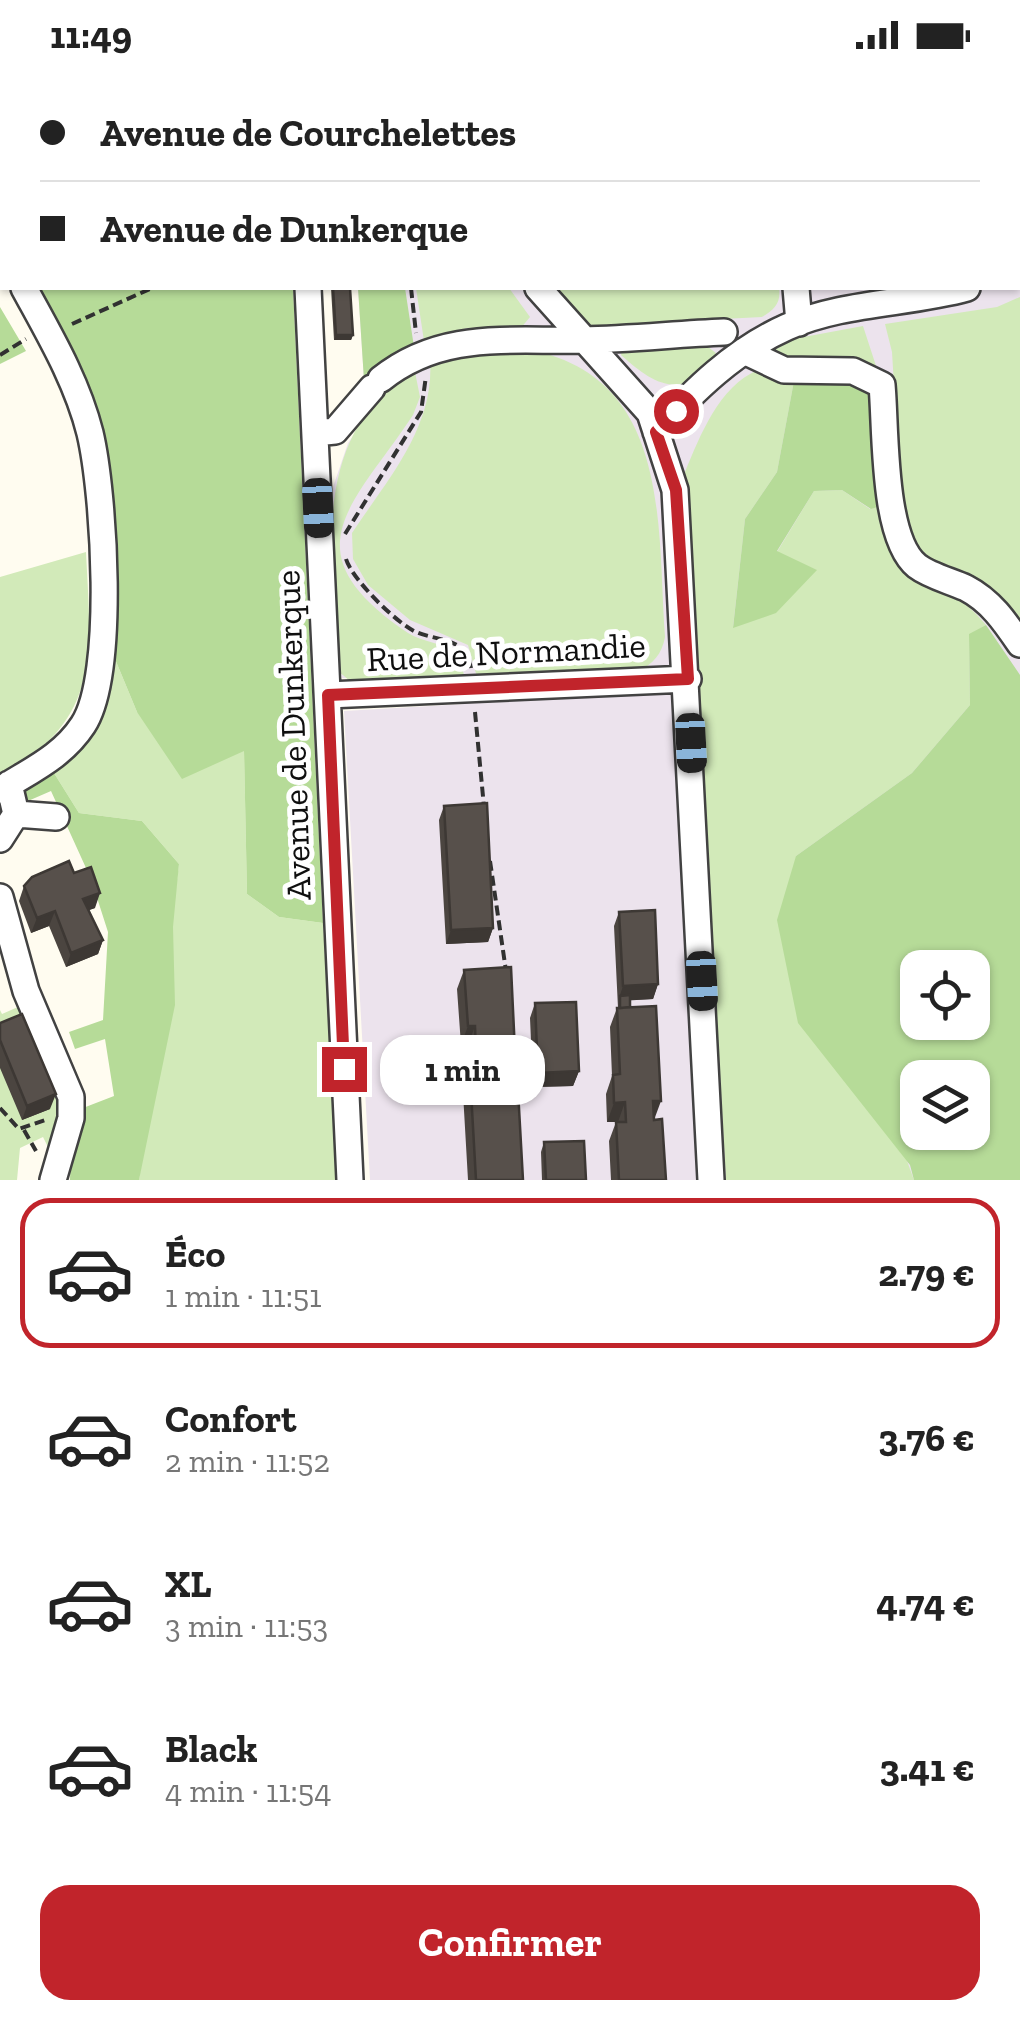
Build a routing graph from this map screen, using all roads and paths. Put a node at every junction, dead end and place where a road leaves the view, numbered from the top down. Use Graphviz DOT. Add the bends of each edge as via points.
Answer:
graph roads {
  1 [pos="25,290"];
  2 [pos="147,290"];
  3 [pos="308,290"];
  4 [pos="410,290"];
  5 [pos="540,290"];
  6 [pos="796,290"];
  7 [pos="958,290"];
  8 [pos="799,324"];
  9 [pos="48,331"];
  10 [pos="724,332"];
  11 [pos="581,340"];
  12 [pos="744,351"];
  13 [pos="0,356"];
  14 [pos="422,356"];
  15 [pos="656,432"];
  16 [pos="315,433"];
  17 [pos="1020,644"];
  18 [pos="688,679"];
  19 [pos="472,687"];
  20 [pos="328,695"];
  21 [pos="4,787"];
  22 [pos="16,814"];
  23 [pos="56,816"];
  24 [pos="484,816"];
  25 [pos="0,839"];
  26 [pos="487,846"];
  27 [pos="0,897"];
  28 [pos="506,972"];
  29 [pos="0,1108"];
  30 [pos="55,1112"];
  31 [pos="53,1180"];
  32 [pos="350,1180"];
  33 [pos="711,1180"];
  1 -- 9 [label="street"];
  2 -- 9 [label="path"];
  3 -- 16 [label="street, Avenue de Dunkerque"];
  4 -- 14 [label="path"];
  5 -- 11 [label="street"];
  6 -- 8 [label="street"];
  7 -- 8 [label="street"];
  8 -- 12 [label="street"];
  9 -- 13 [label="path"];
  9 -- 21 [label="street" via="90,432 104,614 102,677 84,724 69,742"];
  10 -- 11 [label="street"];
  11 -- 14 [label="street" via="481,339"];
  11 -- 15 [label="street" via="650,413"];
  12 -- 15 [label="street" via="694,390"];
  12 -- 17 [label="street" via="784,370 853,371 882,385 892,509 904,552 918,567 984,600"];
  14 -- 16 [label="street" via="377,384 335,431"];
  14 -- 19 [label="path" via="421,412 344,534 347,564 414,631 466,651"];
  15 -- 18 [label="street" via="676,490"];
  16 -- 20 [label="street, Avenue de Dunkerque"];
  18 -- 19 [label="street, Rue de Normandie"];
  18 -- 33 [label="street"];
  19 -- 20 [label="street, Rue de Normandie"];
  19 -- 24 [label="path"];
  20 -- 32 [label="street, Avenue de Dunkerque"];
  21 -- 22 [label="street"];
  22 -- 23 [label="street"];
  22 -- 25 [label="street"];
  26 -- 28 [label="path"];
  27 -- 31 [label="street" via="26,991 71,1097"];
  29 -- 30 [label="path" via="19,1130"];
}
